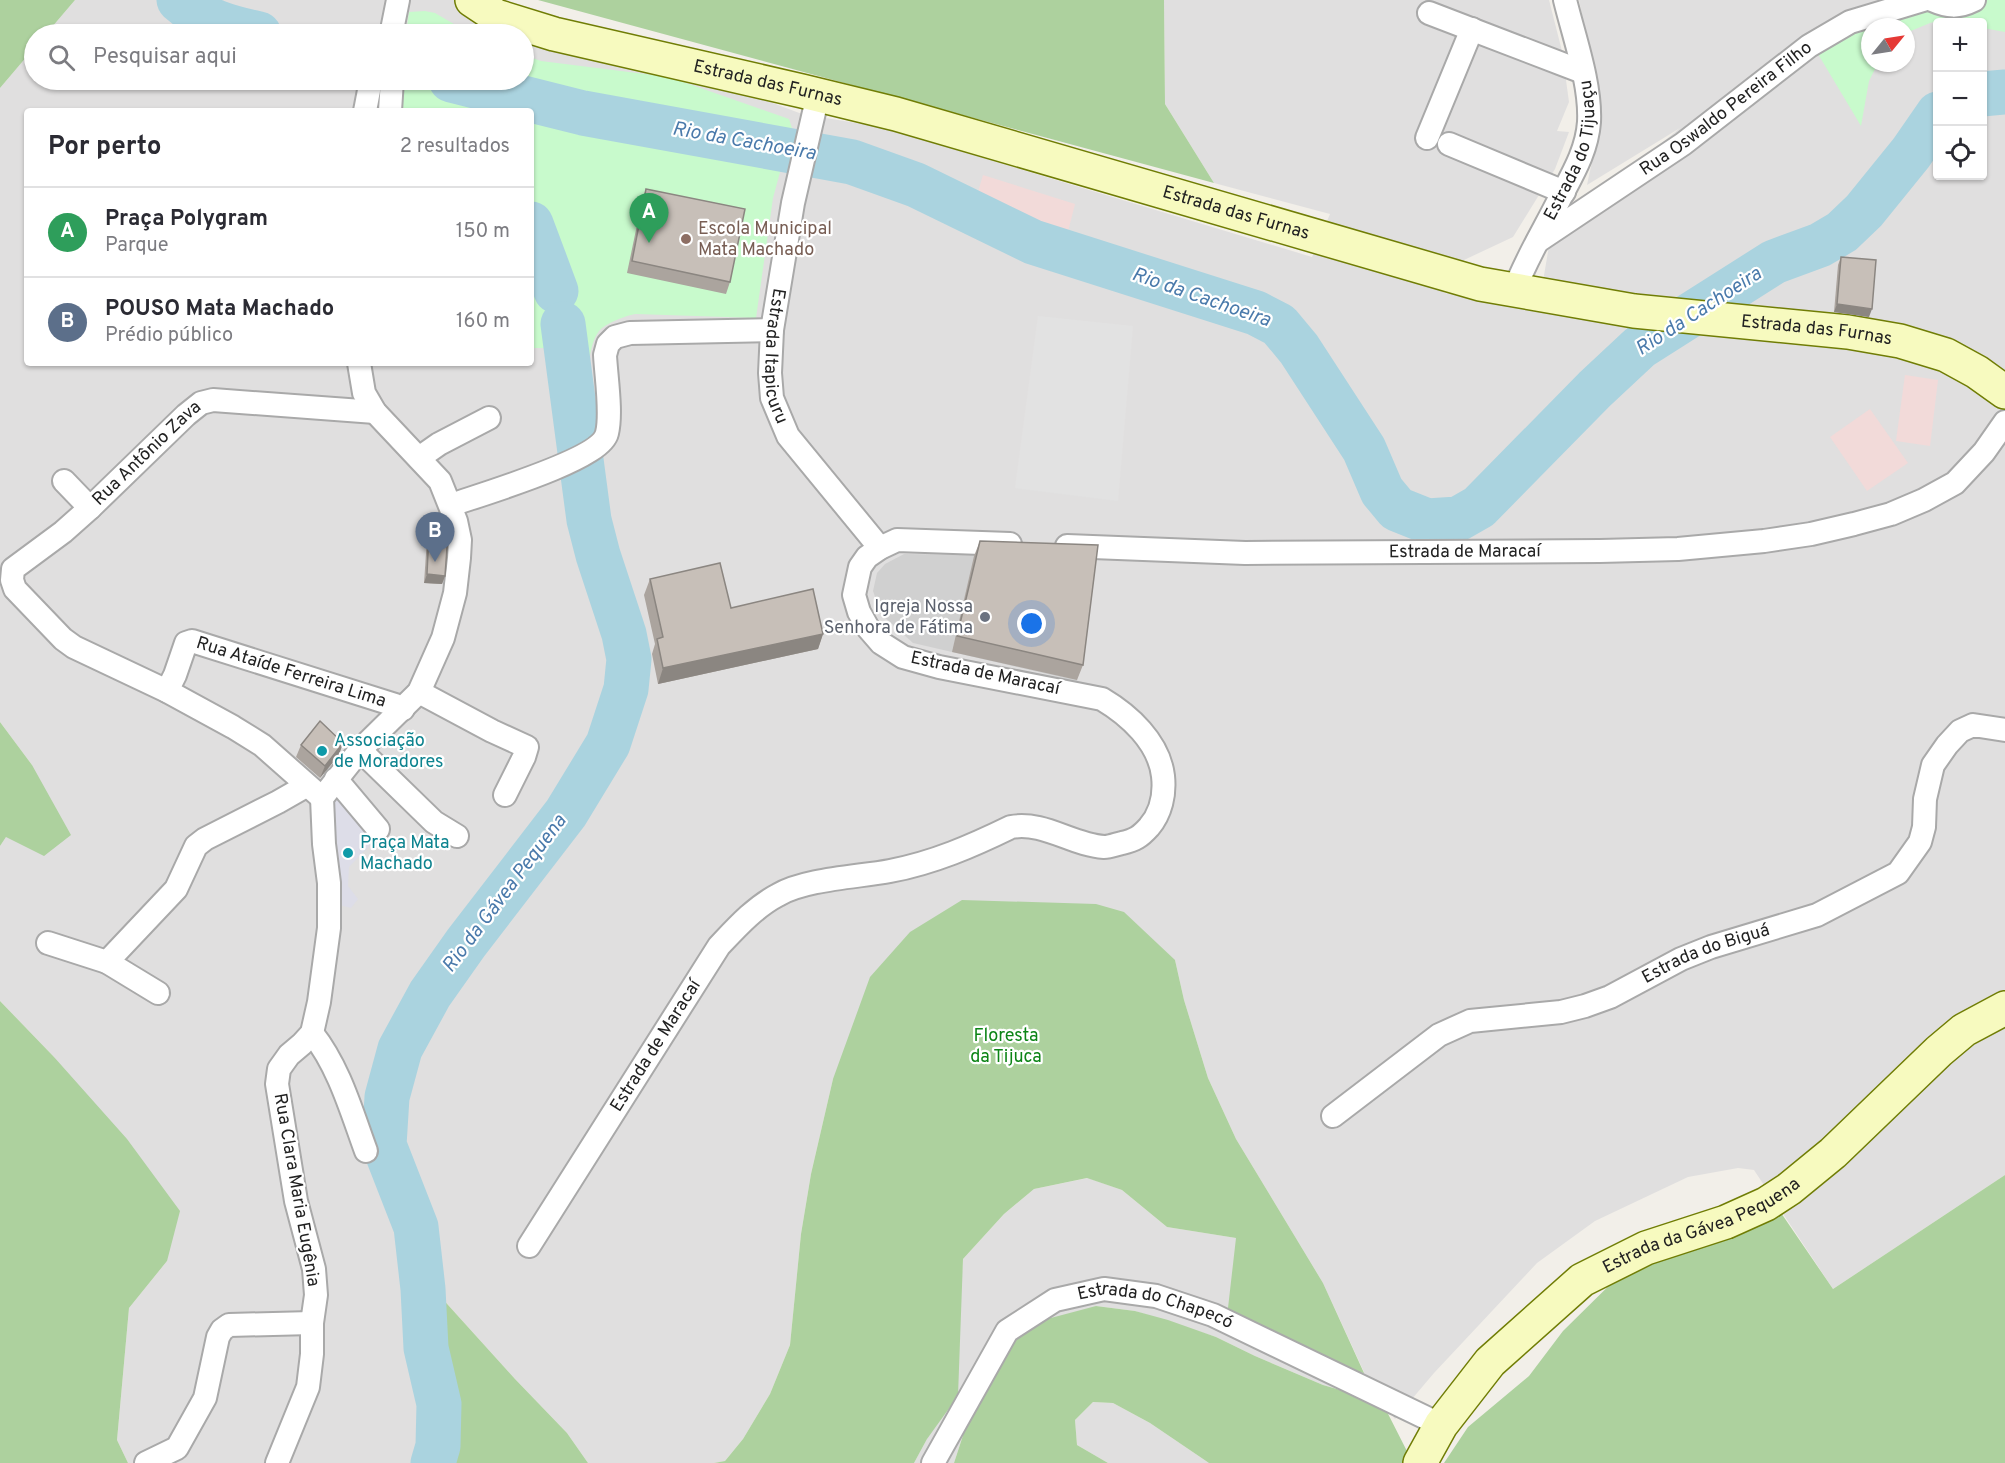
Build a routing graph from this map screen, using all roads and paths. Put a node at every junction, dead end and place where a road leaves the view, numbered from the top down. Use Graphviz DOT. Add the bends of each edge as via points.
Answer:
graph roads {
  1 [pos="398,0"];
  2 [pos="472,0"];
  3 [pos="1923,0"];
  4 [pos="1932,0"];
  5 [pos="1974,0"];
  6 [pos="1572,3"];
  7 [pos="1429,13"];
  8 [pos="392,24"];
  9 [pos="522,24"];
  10 [pos="534,28"];
  11 [pos="1472,29"];
  12 [pos="1583,72"];
  13 [pos="369,90"];
  14 [pos="391,90"];
  15 [pos="818,95"];
  16 [pos="366,108"];
  17 [pos="390,108"];
  18 [pos="1564,192"];
  19 [pos="1538,241"];
  20 [pos="1514,291"];
  21 [pos="772,330"];
  22 [pos="360,366"];
  23 [pos="2005,392"];
  24 [pos="375,412"];
  25 [pos="489,418"];
  26 [pos="2005,422"];
  27 [pos="419,458"];
  28 [pos="64,481"];
  29 [pos="451,505"];
  30 [pos="90,508"];
  31 [pos="880,548"];
  32 [pos="171,683"];
  33 [pos="419,692"];
  34 [pos="399,707"];
  35 [pos="2005,730"];
  36 [pos="360,750"];
  37 [pos="336,779"];
  38 [pos="314,792"];
  39 [pos="505,795"];
  40 [pos="378,829"];
  41 [pos="457,836"];
  42 [pos="48,944"];
  43 [pos="107,962"];
  44 [pos="158,993"];
  45 [pos="2005,1008"];
  46 [pos="312,1033"];
  47 [pos="1333,1116"];
  48 [pos="366,1150"];
  49 [pos="529,1246"];
  50 [pos="312,1323"];
  51 [pos="1441,1425"];
  52 [pos="146,1463"];
  53 [pos="277,1463"];
  54 [pos="933,1463"];
  55 [pos="1420,1463"];
  1 -- 8 [label="street"];
  2 -- 9 [label="main road, Estrada das Furnas" via="496,16"];
  3 -- 19 [label="street, Rua Oswaldo Pereira Filho" via="1850,22 1809,46 1683,144"];
  4 -- 5 [label="street" via="1952,7"];
  6 -- 12 [label="street, Estrada do Tijuaçu"];
  7 -- 11 [label="street"];
  10 -- 15 [label="main road, Estrada das Furnas"];
  11 -- 12 [label="street"];
  11 -- 18 [label="street" via="1438,141"];
  12 -- 18 [label="street, Estrada do Tijuaçu" via="1589,122 1582,154"];
  13 -- 16 [label="street"];
  14 -- 17 [label="street"];
  15 -- 20 [label="main road, Estrada das Furnas"];
  15 -- 21 [label="street, Estrada Itapicuru" via="793,203"];
  18 -- 19 [label="street, Estrada do Tijuaçu"];
  19 -- 20 [label="street, Estrada do Tijuaçu"];
  20 -- 23 [label="main road, Estrada das Furnas" via="1634,311 1848,332 1900,341 1946,356"];
  21 -- 29 [label="street" via="644,331 615,337 605,355 605,439 566,465"];
  21 -- 31 [label="street, Estrada Itapicuru" via="772,398 788,436"];
  22 -- 24 [label="street" via="364,393"];
  24 -- 27 [label="street"];
  24 -- 30 [label="street, Rua Antônio Zava" via="213,400 201,403"];
  25 -- 27 [label="street"];
  26 -- 31 [label="street, Estrada de Maracaí" via="1955,483 1924,500 1854,524 1764,541 1678,549 1588,551 1245,553 897,540"];
  27 -- 29 [label="street" via="440,481"];
  28 -- 30 [label="street"];
  29 -- 33 [label="street" via="460,540 455,593 443,638"];
  30 -- 32 [label="street, Rua Antônio Zava" via="13,570 15,589 74,647"];
  31 -- 49 [label="street, Estrada de Maracaí" via="860,567 854,595 868,628 881,643 903,657 1102,699 1123,712 1154,750 1163,774 1163,800 1154,821 1138,839 1106,847 1070,840 1035,826 1011,827 940,859 806,885 780,893 759,907 719,946"];
  32 -- 34 [label="street, Rua Ataíde Ferreira Lima" via="186,643 192,641"];
  32 -- 38 [label="street" via="262,745"];
  33 -- 34 [label="street"];
  33 -- 39 [label="street" via="525,752"];
  34 -- 36 [label="street"];
  35 -- 47 [label="street, Estrada do Biguá" via="1973,725 1960,731 1947,745 1933,765 1920,842 1898,873 1817,915 1680,959 1610,997 1585,1006 1470,1021 1439,1035"];
  36 -- 37 [label="street"];
  36 -- 41 [label="street" via="434,822"];
  37 -- 38 [label="street"];
  37 -- 40 [label="street"];
  38 -- 43 [label="street" via="261,811 196,846 176,889"];
  38 -- 46 [label="street" via="329,884 329,928"];
  42 -- 43 [label="street"];
  43 -- 44 [label="street"];
  45 -- 51 [label="main road, Estrada da Gávea Pequena" via="1964,1030 1833,1153 1766,1204 1726,1222 1646,1248 1582,1280 1490,1362"];
  46 -- 48 [label="street" via="343,1086"];
  46 -- 50 [label="street, Rua Clara Maria Eugênia" via="289,1054 279,1069 277,1084 296,1201 314,1269"];
  50 -- 52 [label="street" via="229,1325 222,1330 205,1398 177,1448"];
  50 -- 53 [label="street, Rua Clara Maria Eugênia" via="308,1387"];
  51 -- 54 [label="street, Estrada do Chapecó" via="1213,1316 1156,1296 1104,1289 1055,1300 1007,1331"];
  51 -- 55 [label="main road, Estrada da Gávea Pequena"];
}
